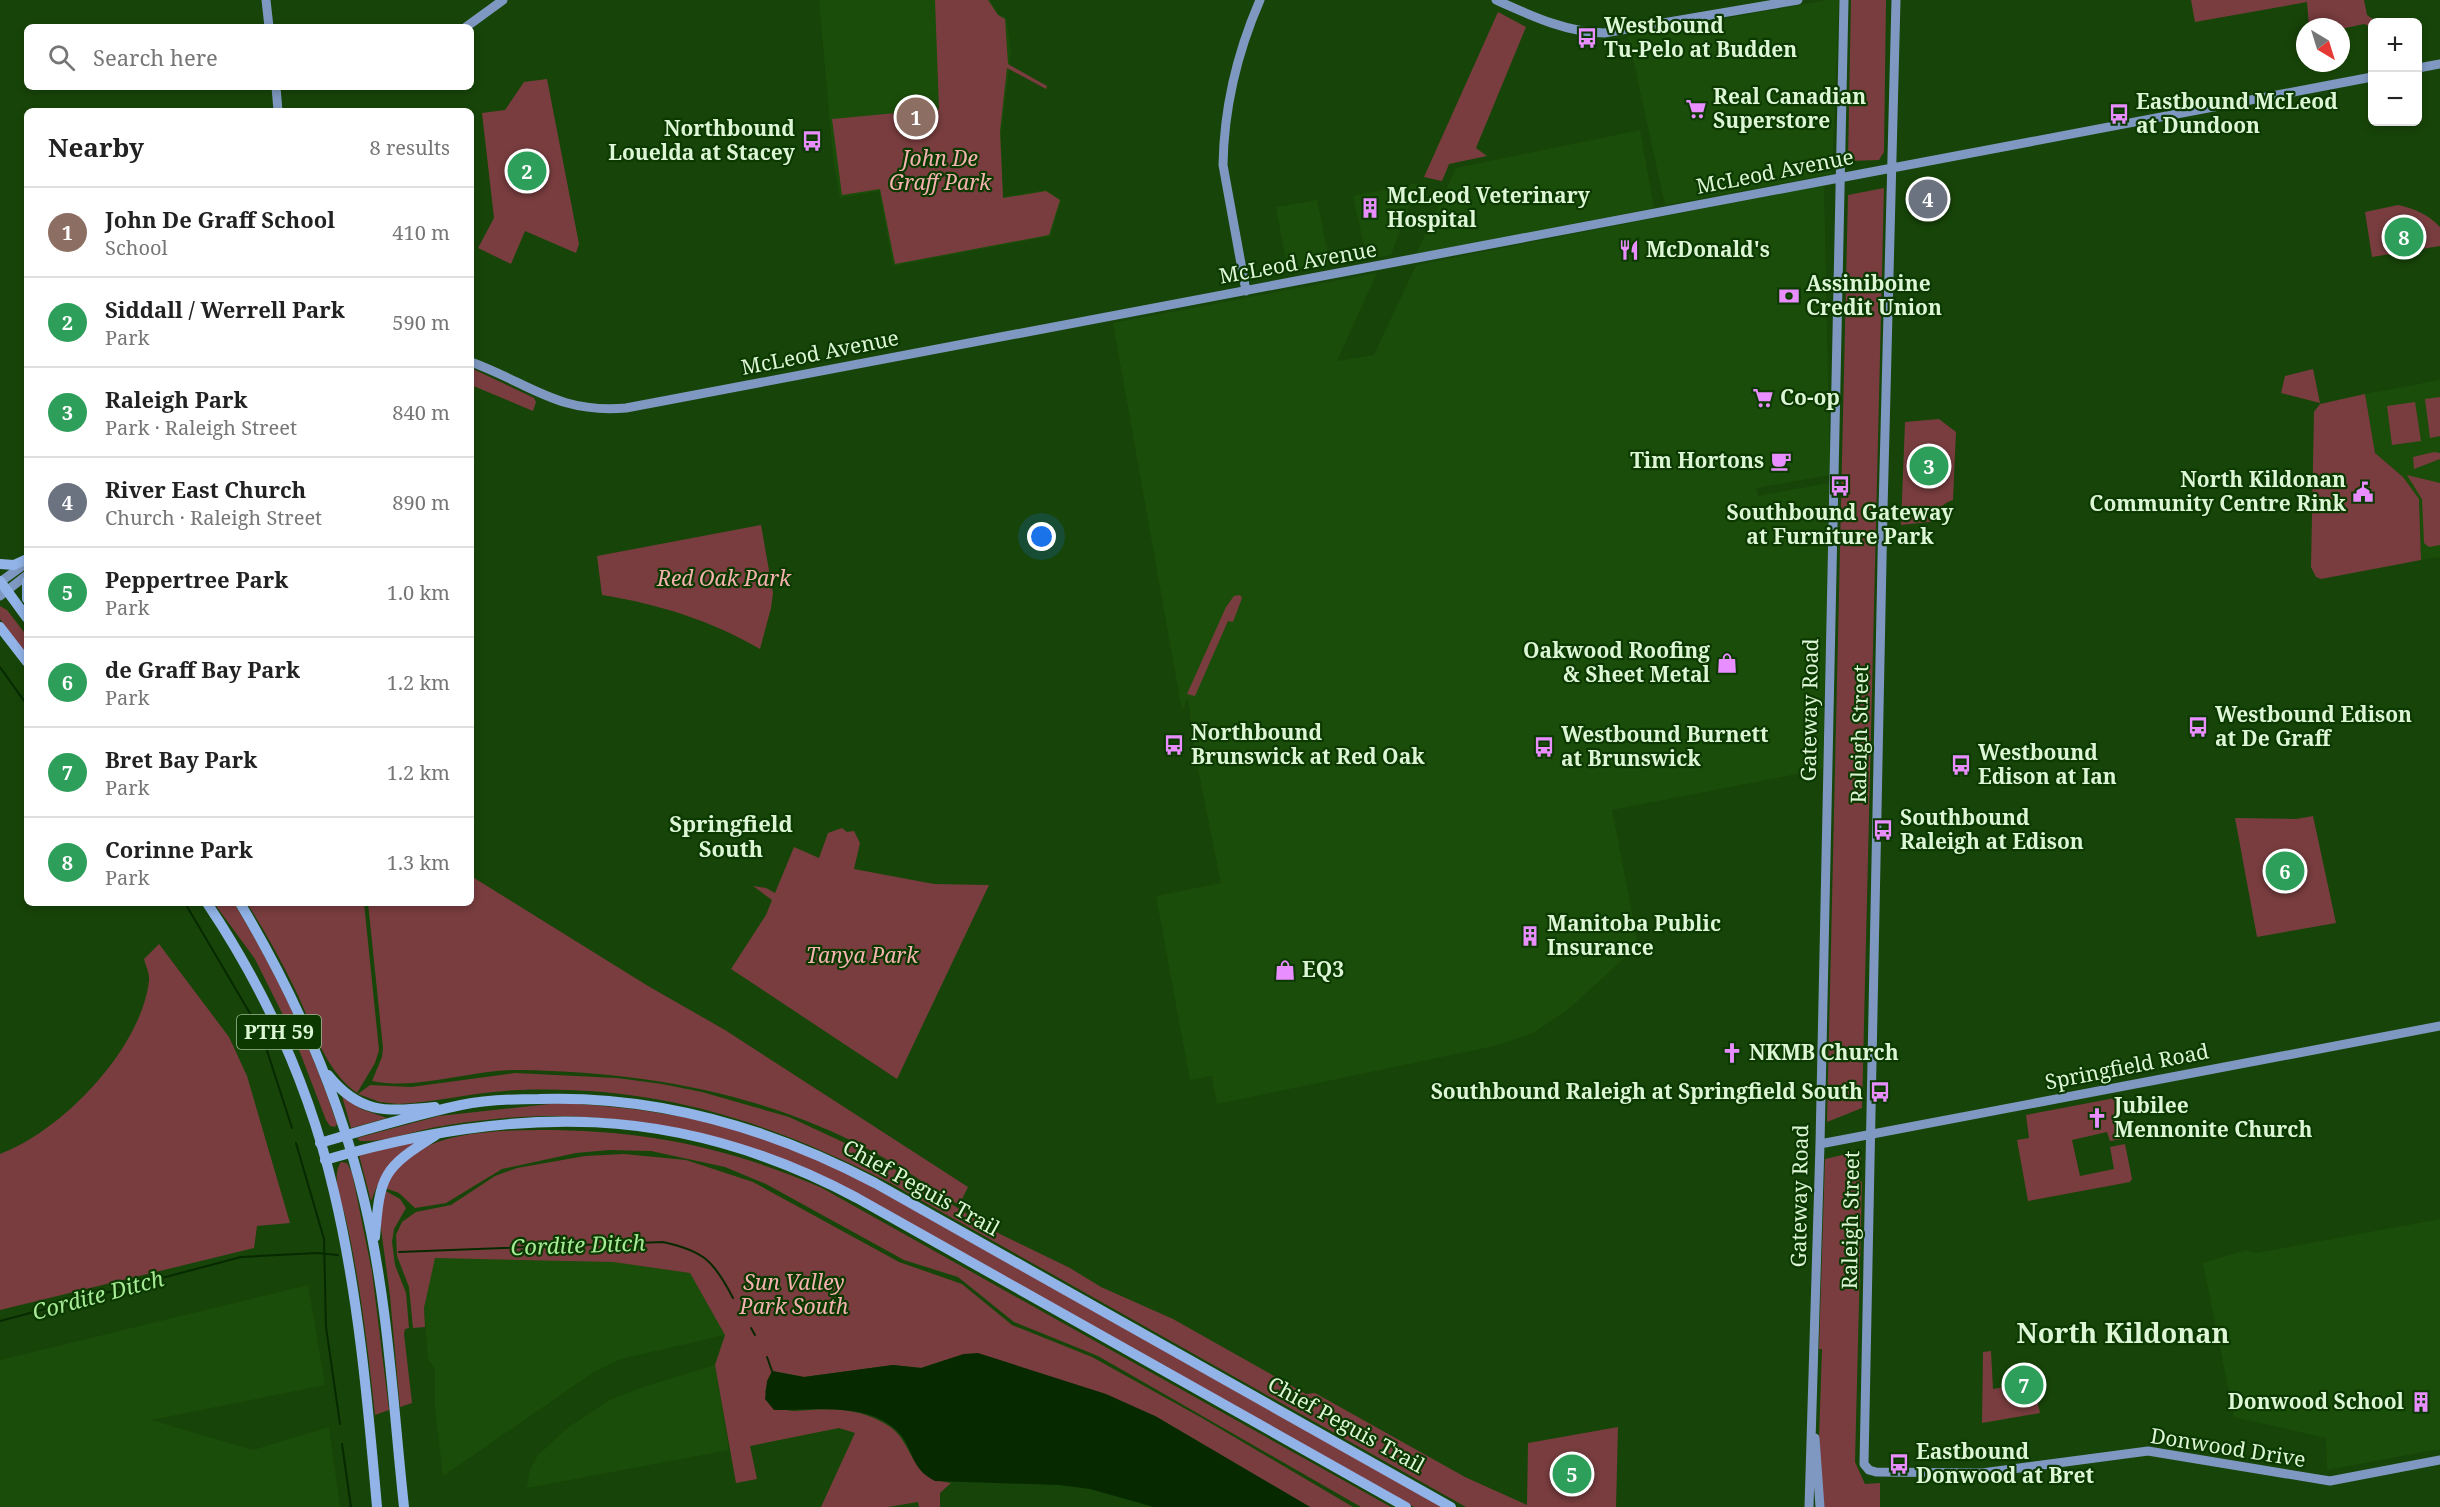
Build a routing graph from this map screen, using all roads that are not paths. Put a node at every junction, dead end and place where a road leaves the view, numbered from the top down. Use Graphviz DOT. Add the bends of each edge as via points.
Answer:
graph roads {
  1 [pos="266,0"];
  2 [pos="503,0"];
  3 [pos="1260,0"];
  4 [pos="1496,0"];
  5 [pos="1798,0"];
  6 [pos="1844,0"];
  7 [pos="1896,0"];
  8 [pos="269,24"];
  9 [pos="470,24"];
  10 [pos="2440,64"];
  11 [pos="2422,68"];
  12 [pos="2368,78"];
  13 [pos="276,90"];
  14 [pos="278,108"];
  15 [pos="1892,168"];
  16 [pos="1840,178"];
  17 [pos="1246,291"];
  18 [pos="474,363"];
  19 [pos="24,561"];
  20 [pos="24,563"];
  21 [pos="0,564"];
  22 [pos="24,576"];
  23 [pos="1,586"];
  24 [pos="24,614"];
  25 [pos="0,627"];
  26 [pos="0,632"];
  27 [pos="10,640"];
  28 [pos="24,658"];
  29 [pos="209,906"];
  30 [pos="242,906"];
  31 [pos="2440,1026"];
  32 [pos="323,1067"];
  33 [pos="463,1105"];
  34 [pos="443,1130"];
  35 [pos="1871,1134"];
  36 [pos="346,1135"];
  37 [pos="320,1143"];
  38 [pos="1820,1144"];
  39 [pos="351,1152"];
  40 [pos="325,1160"];
  41 [pos="374,1252"];
  42 [pos="1813,1421"];
  43 [pos="2440,1460"];
  44 [pos="1867,1468"];
  45 [pos="377,1507"];
  46 [pos="404,1507"];
  47 [pos="1406,1507"];
  48 [pos="1451,1507"];
  49 [pos="1809,1507"];
  50 [pos="1820,1507"];
  1 -- 8 [label="street"];
  2 -- 9 [label="street"];
  3 -- 17 [label="street" via="1236,65 1223,144 1223,165"];
  4 -- 5 [label="street" via="1551,24 1586,33 1604,33"];
  6 -- 16 [label="street, Gateway Road"];
  7 -- 15 [label="street, Raleigh Street"];
  10 -- 11 [label="street"];
  12 -- 15 [label="street, McLeod Avenue"];
  13 -- 14 [label="street"];
  15 -- 16 [label="street, McLeod Avenue"];
  15 -- 35 [label="street, Raleigh Street"];
  16 -- 17 [label="street, McLeod Avenue"];
  16 -- 38 [label="street, Gateway Road"];
  17 -- 18 [label="street, McLeod Avenue" via="626,408 592,409 548,399"];
  19 -- 21 [label="main road"];
  20 -- 23 [label="street"];
  22 -- 23 [label="street"];
  23 -- 24 [label="main road"];
  25 -- 27 [label="main road"];
  26 -- 27 [label="main road"];
  27 -- 28 [label="main road"];
  29 -- 37 [label="main road, PTH 59" via="266,1004 296,1072"];
  30 -- 32 [label="main road, PTH 59" via="285,981"];
  31 -- 35 [label="street, Springfield Road"];
  32 -- 33 [label="main road" via="346,1094 373,1108 400,1111"];
  32 -- 36 [label="main road, PTH 59"];
  33 -- 36 [label="main road, Chief Peguis Trail"];
  33 -- 48 [label="main road, Chief Peguis Trail" via="560,1098 628,1102 704,1116 797,1146 876,1183"];
  34 -- 39 [label="main road, Chief Peguis Trail"];
  34 -- 41 [label="main road" via="402,1157 386,1176 377,1199"];
  34 -- 47 [label="main road, Chief Peguis Trail" via="519,1121 609,1123 695,1136 779,1162 887,1214"];
  35 -- 38 [label="street, Springfield Road"];
  35 -- 44 [label="street, Raleigh Street" via="1863,1454"];
  36 -- 37 [label="main road, Chief Peguis Trail"];
  36 -- 39 [label="main road, PTH 59"];
  37 -- 40 [label="main road, PTH 59"];
  38 -- 42 [label="street, Gateway Road"];
  39 -- 40 [label="main road, Chief Peguis Trail"];
  39 -- 41 [label="main road, PTH 59"];
  40 -- 45 [label="main road, PTH 59" via="351,1277"];
  41 -- 46 [label="main road, PTH 59"];
  42 -- 49 [label="street, Gateway Road"];
  42 -- 50 [label="street, Gateway Road"];
  43 -- 44 [label="street, Donwood Drive" via="2330,1480 2148,1451 1982,1473 1876,1472"];
}
